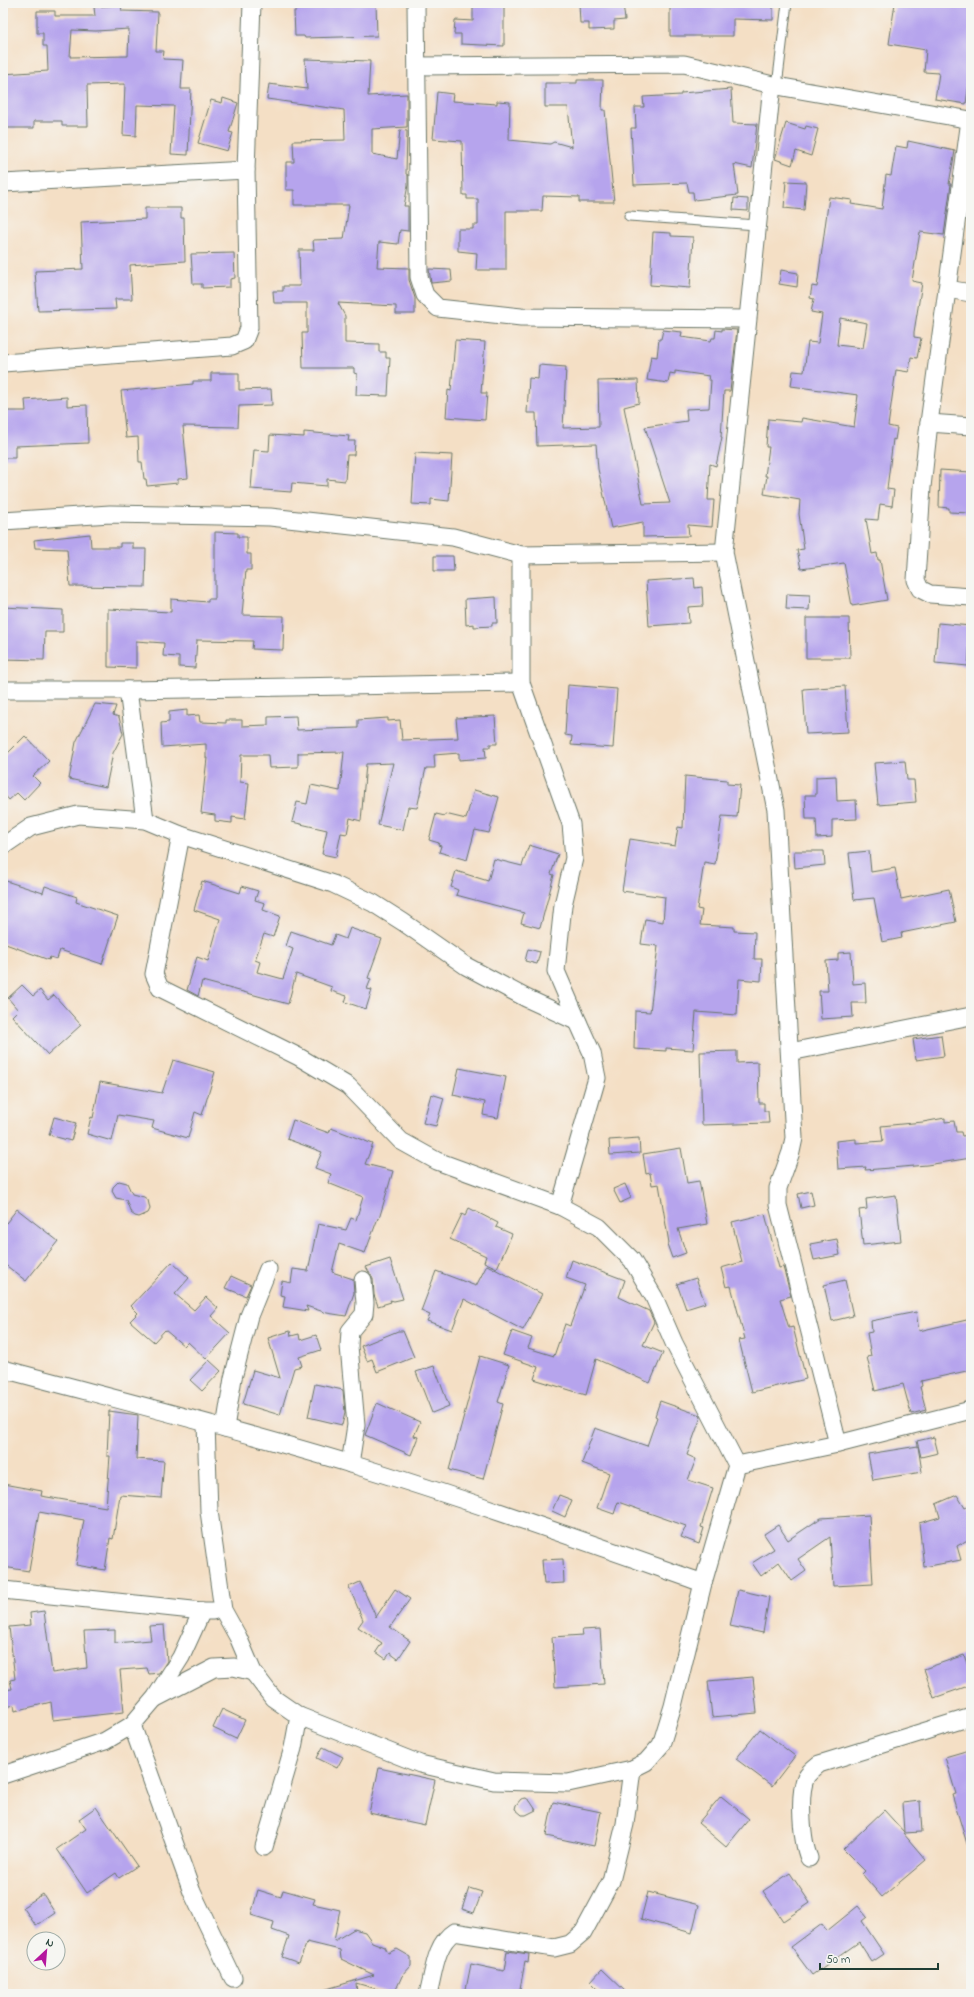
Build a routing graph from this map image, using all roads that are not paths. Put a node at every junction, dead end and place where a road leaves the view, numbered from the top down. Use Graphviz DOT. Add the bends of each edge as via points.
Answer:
graph roads {
  1 [pos="252,3"];
  2 [pos="416,3"];
  3 [pos="787,3"];
  4 [pos="418,66"];
  5 [pos="774,86"];
  6 [pos="971,120"];
  7 [pos="246,170"];
  8 [pos="3,183"];
  9 [pos="628,216"];
  10 [pos="757,225"];
  11 [pos="947,289"];
  12 [pos="971,293"];
  13 [pos="747,319"];
  14 [pos="3,363"];
  15 [pos="929,423"];
  16 [pos="971,426"];
  17 [pos="3,521"];
  18 [pos="724,552"];
  19 [pos="522,555"];
  20 [pos="971,597"];
  21 [pos="521,683"];
  22 [pos="3,690"];
  23 [pos="128,690"];
  24 [pos="145,820"];
  25 [pos="181,835"];
  26 [pos="3,846"];
  27 [pos="971,1016"];
  28 [pos="578,1022"];
  29 [pos="790,1052"];
  30 [pos="560,1206"];
  31 [pos="268,1269"];
  32 [pos="363,1280"];
  33 [pos="3,1368"];
  34 [pos="971,1410"];
  35 [pos="206,1424"];
  36 [pos="226,1428"];
  37 [pos="838,1444"];
  38 [pos="350,1464"];
  39 [pos="737,1465"];
  40 [pos="703,1583"];
  41 [pos="3,1590"];
  42 [pos="223,1610"];
  43 [pos="202,1612"];
  44 [pos="253,1672"];
  45 [pos="155,1698"];
  46 [pos="299,1716"];
  47 [pos="971,1718"];
  48 [pos="132,1725"];
  49 [pos="632,1769"];
  50 [pos="3,1775"];
  51 [pos="264,1847"];
  52 [pos="809,1858"];
  53 [pos="233,1978"];
  54 [pos="428,1994"];
  1 -- 7 [label="street"];
  2 -- 4 [label="street"];
  3 -- 5 [label="lane"];
  4 -- 5 [label="street" via="684,64"];
  4 -- 13 [label="street" via="419,277 425,295 438,308 521,317"];
  5 -- 6 [label="street"];
  5 -- 10 [label="street"];
  6 -- 11 [label="street"];
  7 -- 8 [label="street"];
  7 -- 14 [label="street" via="249,328 244,341 232,346"];
  9 -- 10 [label="lane"];
  10 -- 13 [label="street"];
  11 -- 12 [label="street"];
  11 -- 15 [label="street"];
  13 -- 18 [label="street"];
  15 -- 16 [label="street"];
  15 -- 20 [label="street" via="916,580 920,589 930,594"];
  17 -- 19 [label="street" via="110,514 270,517 453,536"];
  18 -- 19 [label="street"];
  18 -- 29 [label="street" via="776,810"];
  19 -- 21 [label="street"];
  21 -- 23 [label="street"];
  21 -- 28 [label="street" via="571,824 574,858 563,905 556,971"];
  22 -- 23 [label="street"];
  23 -- 24 [label="street"];
  24 -- 25 [label="street"];
  24 -- 26 [label="street" via="78,815 31,827"];
  25 -- 28 [label="street" via="333,884 403,922 466,966"];
  25 -- 30 [label="street" via="154,974 160,988 299,1057 348,1086 401,1141 437,1161"];
  27 -- 29 [label="street"];
  28 -- 30 [label="street" via="592,1053 597,1078"];
  29 -- 37 [label="street" via="794,1138 778,1188 778,1205"];
  30 -- 39 [label="street" via="599,1227 632,1260 654,1297 674,1343"];
  31 -- 36 [label="street" via="249,1316 234,1378"];
  32 -- 38 [label="street" via="364,1314 350,1331 356,1425"];
  33 -- 35 [label="street"];
  34 -- 37 [label="street"];
  35 -- 36 [label="street"];
  35 -- 42 [label="street" via="209,1511"];
  36 -- 38 [label="street"];
  37 -- 39 [label="street"];
  38 -- 40 [label="street" via="459,1498"];
  39 -- 40 [label="street"];
  40 -- 49 [label="street" via="661,1745 646,1762"];
  41 -- 43 [label="street"];
  42 -- 43 [label="street"];
  42 -- 44 [label="street"];
  43 -- 45 [label="street" via="181,1657"];
  44 -- 45 [label="street" via="234,1667 214,1668"];
  44 -- 46 [label="street" via="273,1698"];
  45 -- 48 [label="street"];
  46 -- 49 [label="street" via="420,1764 494,1781 568,1783"];
  46 -- 51 [label="street" via="293,1748"];
  47 -- 52 [label="street" via="819,1764 809,1772 803,1789 802,1833"];
  48 -- 50 [label="street" via="105,1741"];
  48 -- 53 [label="street" via="192,1892"];
  49 -- 54 [label="street" via="625,1824 611,1881 584,1933 570,1944 554,1948 454,1932 447,1936 441,1945"];
}
